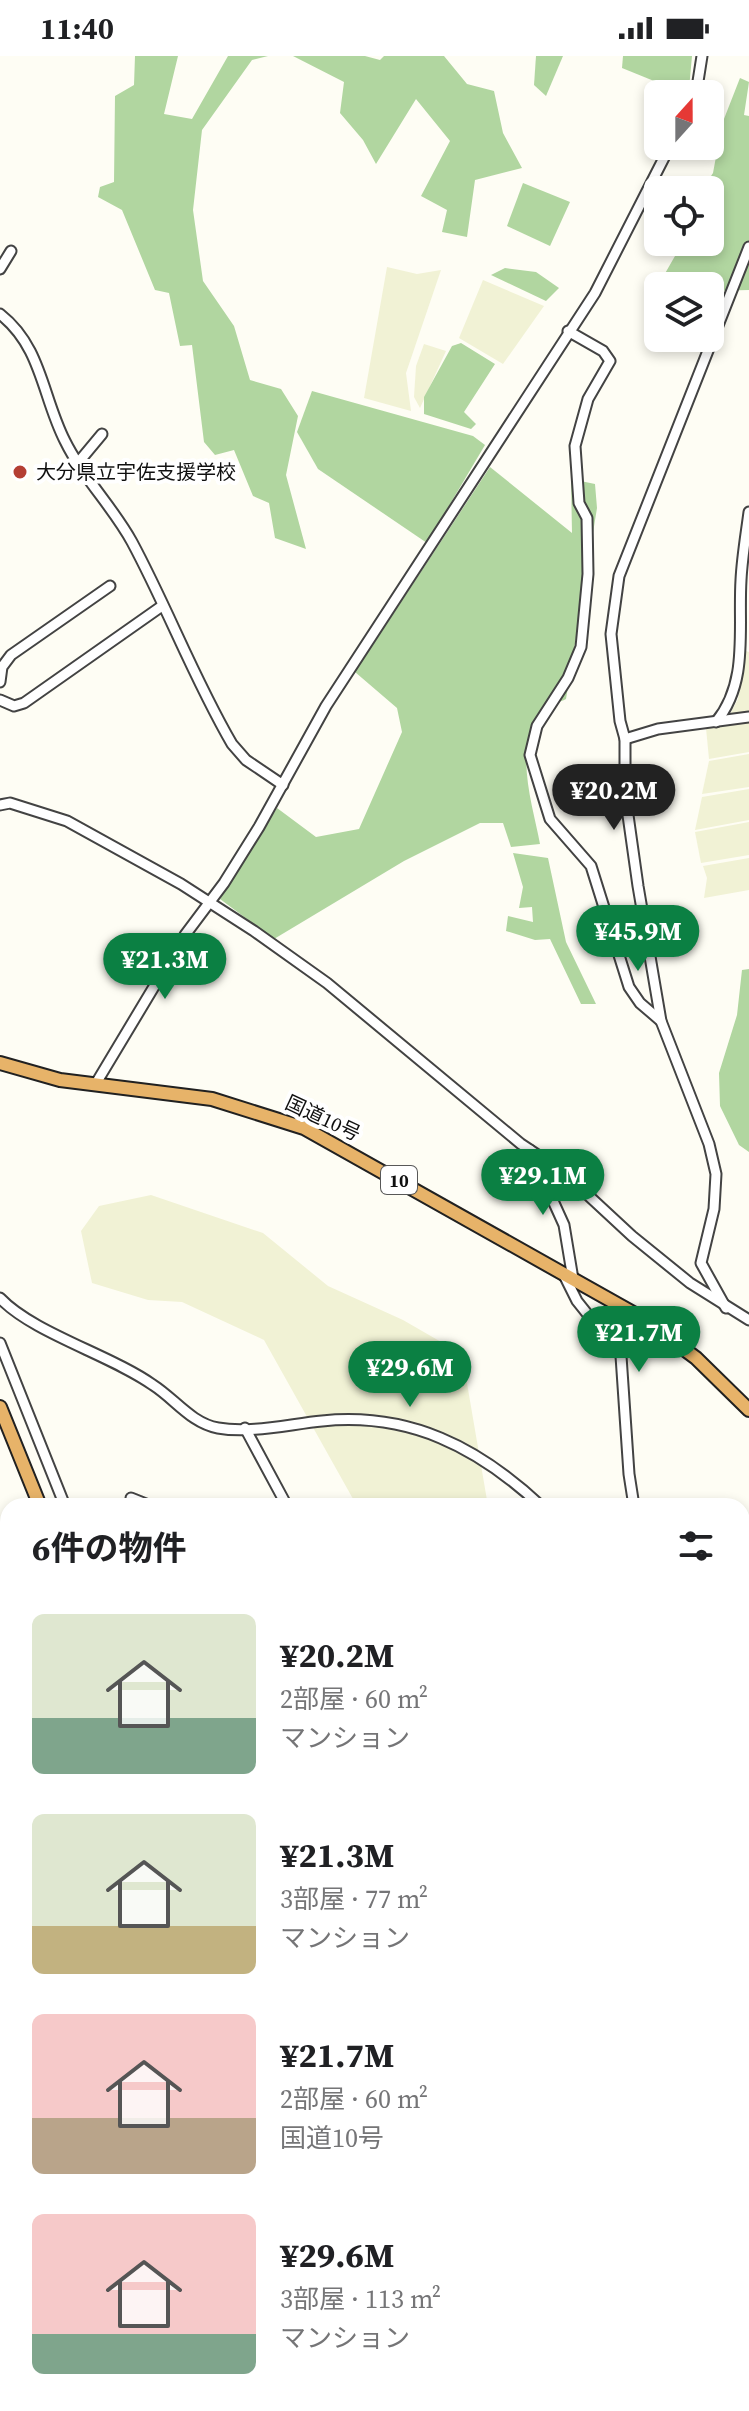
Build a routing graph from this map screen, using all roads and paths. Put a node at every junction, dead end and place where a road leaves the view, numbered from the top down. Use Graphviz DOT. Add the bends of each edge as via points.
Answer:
graph roads {
  1 [pos="702,56"];
  2 [pos="698,80"];
  3 [pos="663,160"];
  4 [pos="749,247"];
  5 [pos="11,251"];
  6 [pos="0,269"];
  7 [pos="0,314"];
  8 [pos="568,331"];
  9 [pos="102,434"];
  10 [pos="77,464"];
  11 [pos="749,512"];
  12 [pos="110,586"];
  13 [pos="162,606"];
  14 [pos="0,682"];
  15 [pos="0,700"];
  16 [pos="749,717"];
  17 [pos="716,722"];
  18 [pos="625,739"];
  19 [pos="283,785"];
  20 [pos="0,805"];
  21 [pos="211,902"];
  22 [pos="661,1021"];
  23 [pos="0,1063"];
  24 [pos="95,1085"];
  25 [pos="530,1150"];
  26 [pos="568,1276"];
  27 [pos="1,1300"];
  28 [pos="726,1308"];
  29 [pos="749,1320"];
  30 [pos="0,1343"];
  31 [pos="0,1407"];
  32 [pos="749,1410"];
  33 [pos="245,1428"];
  34 [pos="37,1498"];
  35 [pos="62,1498"];
  36 [pos="283,1498"];
  37 [pos="530,1498"];
  38 [pos="633,1498"];
  1 -- 2 [label="street"];
  3 -- 8 [label="street" via="609,270"];
  4 -- 18 [label="street" via="619,576 611,634"];
  5 -- 6 [label="street"];
  7 -- 10 [label="street" via="35,355"];
  8 -- 19 [label="street" via="326,706"];
  8 -- 22 [label="street" via="603,351 610,361 588,399 575,446 579,503 587,518 581,647 537,726 530,755 550,819 591,866 629,987"];
  9 -- 10 [label="street"];
  10 -- 13 [label="street" via="130,538"];
  11 -- 17 [label="street" via="735,694"];
  12 -- 14 [label="street" via="11,655"];
  13 -- 15 [label="street" via="24,703 14,706"];
  13 -- 19 [label="street" via="232,744"];
  16 -- 17 [label="street"];
  17 -- 18 [label="street"];
  18 -- 22 [label="street" via="625,794"];
  19 -- 21 [label="street"];
  20 -- 21 [label="street" via="10,803 67,821"];
  21 -- 24 [label="street" via="185,935"];
  21 -- 25 [label="street" via="327,983"];
  22 -- 28 [label="street" via="716,1174 701,1263"];
  23 -- 24 [label="highway, 国道10号 / 10"];
  24 -- 26 [label="highway, 国道10号 / 10" via="196,1095 294,1124"];
  25 -- 26 [label="street" via="564,1225"];
  25 -- 28 [label="street"];
  26 -- 32 [label="highway, 国道10号 / 10" via="671,1339"];
  26 -- 38 [label="street" via="577,1301 621,1356"];
  27 -- 33 [label="street" via="136,1373 197,1420 217,1428"];
  28 -- 29 [label="street"];
  30 -- 35 [label="street"];
  31 -- 34 [label="highway"];
  33 -- 36 [label="street"];
  33 -- 37 [label="street" via="344,1420 417,1427 472,1456"];
}
